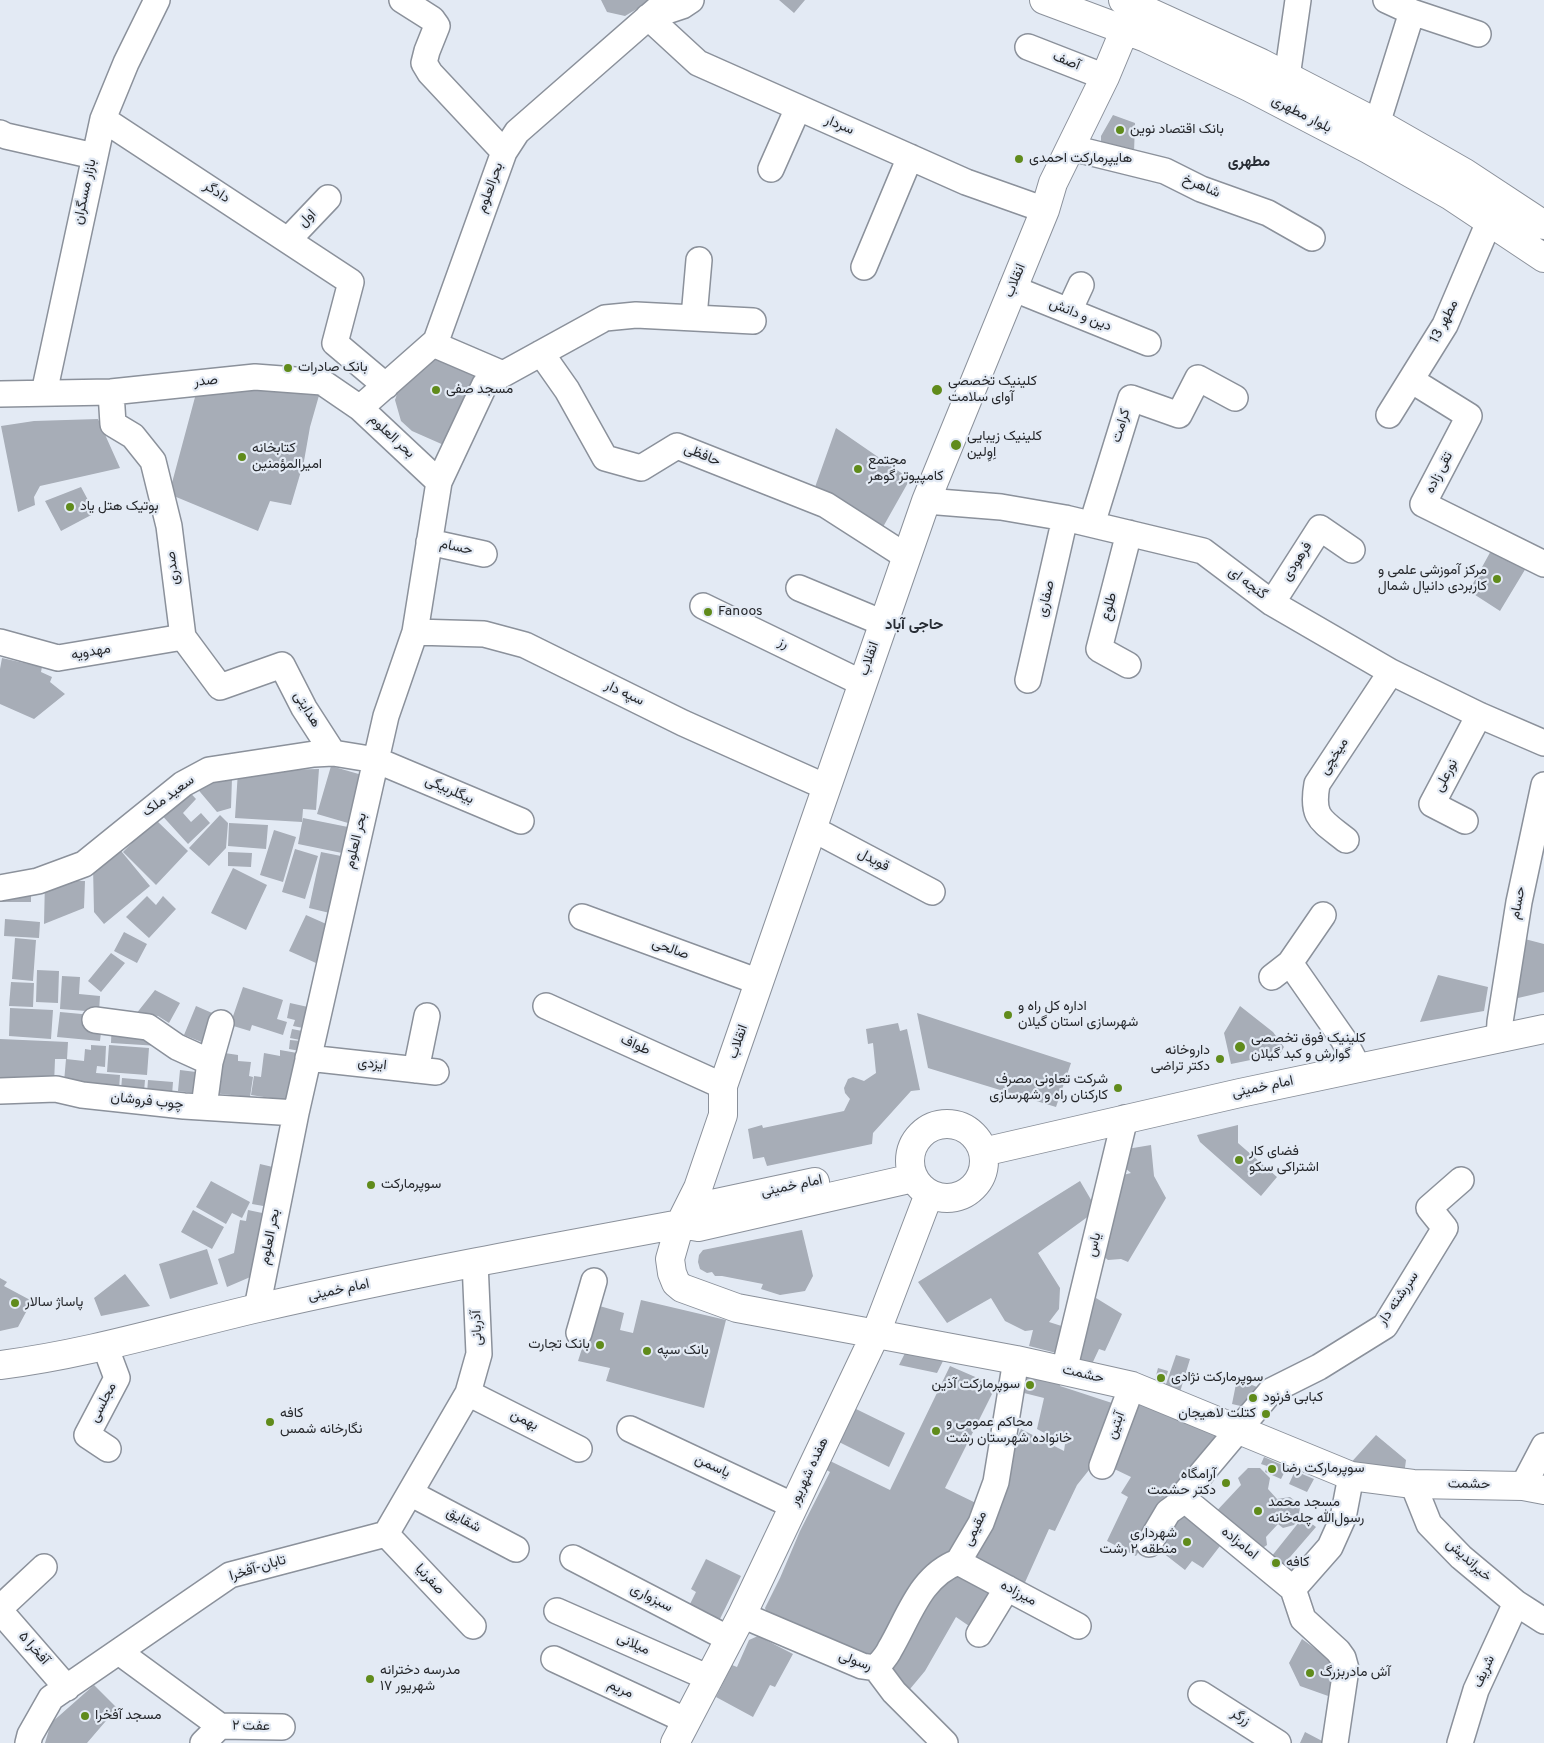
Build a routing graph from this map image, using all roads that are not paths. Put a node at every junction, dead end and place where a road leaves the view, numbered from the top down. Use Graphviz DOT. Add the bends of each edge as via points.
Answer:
graph roads {
  1 [pos="157,0"];
  2 [pos="668,0"];
  3 [pos="690,0"];
  4 [pos="1044,0"];
  5 [pos="1298,0"];
  6 [pos="1386,0"];
  7 [pos="411,6"];
  8 [pos="1412,12"];
  9 [pos="1131,13"];
  10 [pos="648,17"];
  11 [pos="1478,34"];
  12 [pos="1028,47"];
  13 [pos="1287,76"];
  14 [pos="1105,77"];
  15 [pos="798,108"];
  16 [pos="1381,111"];
  17 [pos="103,119"];
  18 [pos="0,133"];
  19 [pos="1084,151"];
  20 [pos="504,152"];
  21 [pos="94,156"];
  22 [pos="910,157"];
  23 [pos="771,169"];
  24 [pos="328,198"];
  25 [pos="1042,217"];
  26 [pos="1489,222"];
  27 [pos="1544,224"];
  28 [pos="1312,238"];
  29 [pos="288,240"];
  30 [pos="1544,258"];
  31 [pos="699,260"];
  32 [pos="864,267"];
  33 [pos="1081,285"];
  34 [pos="1012,288"];
  35 [pos="1069,311"];
  36 [pos="694,317"];
  37 [pos="753,321"];
  38 [pos="1148,343"];
  39 [pos="433,344"];
  40 [pos="541,353"];
  41 [pos="503,374"];
  42 [pos="1411,380"];
  43 [pos="386,386"];
  44 [pos="111,392"];
  45 [pos="44,393"];
  46 [pos="0,394"];
  47 [pos="1235,398"];
  48 [pos="360,408"];
  49 [pos="1389,415"];
  50 [pos="439,482"];
  51 [pos="926,501"];
  52 [pos="1065,518"];
  53 [pos="1092,524"];
  54 [pos="1129,533"];
  55 [pos="429,542"];
  56 [pos="1352,550"];
  57 [pos="484,554"];
  58 [pos="1541,555"];
  59 [pos="907,557"];
  60 [pos="799,588"];
  61 [pos="1272,603"];
  62 [pos="704,606"];
  63 [pos="883,623"];
  64 [pos="414,632"];
  65 [pos="183,637"];
  66 [pos="0,642"];
  67 [pos="1128,664"];
  68 [pos="282,665"];
  69 [pos="1391,672"];
  70 [pos="1028,680"];
  71 [pos="862,683"];
  72 [pos="1479,715"];
  73 [pos="1544,742"];
  74 [pos="333,753"];
  75 [pos="376,760"];
  76 [pos="1544,785"];
  77 [pos="826,787"];
  78 [pos="521,821"];
  79 [pos="1465,821"];
  80 [pos="813,829"];
  81 [pos="1346,840"];
  82 [pos="0,888"];
  83 [pos="932,892"];
  84 [pos="1323,914"];
  85 [pos="582,917"];
  86 [pos="759,982"];
  87 [pos="546,1006"];
  88 [pos="427,1016"];
  89 [pos="95,1020"];
  90 [pos="221,1023"];
  91 [pos="1544,1029"];
  92 [pos="1499,1030"];
  93 [pos="308,1058"];
  94 [pos="210,1062"];
  95 [pos="1358,1067"];
  96 [pos="723,1086"];
  97 [pos="0,1091"];
  98 [pos="204,1108"];
  99 [pos="296,1113"];
  100 [pos="1125,1118"];
  101 [pos="983,1152"];
  102 [pos="917,1177"];
  103 [pos="1461,1180"];
  104 [pos="680,1224"];
  105 [pos="475,1262"];
  106 [pos="594,1281"];
  107 [pos="886,1307"];
  108 [pos="257,1308"];
  109 [pos="579,1333"];
  110 [pos="876,1333"];
  111 [pos="912,1340"];
  112 [pos="105,1346"];
  113 [pos="46,1359"];
  114 [pos="1016,1360"];
  115 [pos="0,1365"];
  116 [pos="1064,1371"];
  117 [pos="0,1372"];
  118 [pos="1132,1386"];
  119 [pos="468,1393"];
  120 [pos="630,1429"];
  121 [pos="1238,1430"];
  122 [pos="1544,1446"];
  123 [pos="108,1449"];
  124 [pos="579,1449"];
  125 [pos="1102,1466"];
  126 [pos="1352,1476"];
  127 [pos="1413,1484"];
  128 [pos="1534,1488"];
  129 [pos="410,1493"];
  130 [pos="1186,1499"];
  131 [pos="794,1506"];
  132 [pos="386,1534"];
  133 [pos="1149,1544"];
  134 [pos="516,1549"];
  135 [pos="573,1558"];
  136 [pos="958,1562"];
  137 [pos="44,1567"];
  138 [pos="1007,1588"];
  139 [pos="1293,1589"];
  140 [pos="1516,1602"];
  141 [pos="0,1610"];
  142 [pos="557,1611"];
  143 [pos="742,1615"];
  144 [pos="1544,1621"];
  145 [pos="472,1626"];
  146 [pos="1078,1626"];
  147 [pos="979,1634"];
  148 [pos="730,1639"];
  149 [pos="119,1652"];
  150 [pos="554,1659"];
  151 [pos="876,1668"];
  152 [pos="709,1678"];
  153 [pos="67,1688"];
  154 [pos="1201,1694"];
  155 [pos="282,1727"];
  156 [pos="681,1732"];
  157 [pos="212,1735"];
  158 [pos="28,1743"];
  159 [pos="945,1743"];
  160 [pos="1278,1743"];
  161 [pos="1335,1743"];
  162 [pos="1460,1743"];
  1 -- 17 [label="street, بازار مسگران"];
  2 -- 10 [label="street, بحرالعلوم"];
  3 -- 10 [label="street" via="682,6"];
  4 -- 9 [label="main road, بلوار مطهری"];
  5 -- 13 [label="street"];
  6 -- 8 [label="street"];
  7 -- 20 [label="street" via="432,18 437,26 424,63 430,73"];
  8 -- 11 [label="street"];
  8 -- 16 [label="street"];
  9 -- 13 [label="main road, بلوار مطهری"];
  9 -- 14 [label="main road, انقلاب"];
  9 -- 19 [label="main road, انقلاب" via="1137,42 1127,53"];
  9 -- 26 [label="main road, بلوار مطهری" via="1249,87 1368,149 1451,196"];
  10 -- 15 [label="street, سردار" via="698,63"];
  10 -- 20 [label="street, بحرالعلوم" via="517,132"];
  12 -- 14 [label="street, آصف"];
  13 -- 27 [label="main road, بلوار مطهری" via="1465,173"];
  14 -- 25 [label="main road, انقلاب" via="1053,183"];
  15 -- 22 [label="street, سردار"];
  15 -- 23 [label="street"];
  17 -- 21 [label="street, بازار مسگران"];
  17 -- 29 [label="street, دادگر"];
  18 -- 21 [label="street"];
  19 -- 25 [label="main road, انقلاب" via="1066,186"];
  19 -- 28 [label="street, شاهرخ" via="1165,171 1201,189 1268,213"];
  20 -- 39 [label="street, بحرالعلوم"];
  21 -- 45 [label="street, بازار مسگران"];
  22 -- 25 [label="street, سردار"];
  22 -- 32 [label="street"];
  24 -- 29 [label="street, اول"];
  25 -- 34 [label="main road, انقلاب"];
  26 -- 30 [label="main road, بلوار مطهری"];
  26 -- 42 [label="street, مطهر 13" via="1445,325"];
  29 -- 43 [label="street, دادگر" via="351,282 335,343"];
  31 -- 36 [label="street"];
  33 -- 35 [label="street"];
  34 -- 35 [label="street, دین و دانش"];
  34 -- 51 [label="main road, انقلاب"];
  35 -- 38 [label="street, دین و دانش"];
  36 -- 37 [label="street"];
  36 -- 40 [label="street" via="636,315 604,318"];
  39 -- 41 [label="street"];
  39 -- 43 [label="street, بحرالعلوم"];
  40 -- 41 [label="street"];
  40 -- 59 [label="street, حافظی" via="567,390 605,458 641,468 677,446 826,505"];
  41 -- 50 [label="street" via="485,384"];
  42 -- 49 [label="street, مطهر 13"];
  42 -- 58 [label="street, تقی زاده" via="1469,416 1423,504"];
  43 -- 48 [label="street, بحرالعلوم"];
  44 -- 45 [label="street, صدر"];
  44 -- 48 [label="street, صدر" via="255,378 313,381 322,382"];
  44 -- 65 [label="street, صدری" via="113,424 133,436 153,461 169,526"];
  45 -- 46 [label="street, صدر"];
  47 -- 53 [label="street, کرامت" via="1198,378 1179,415 1131,398"];
  48 -- 50 [label="street, بحر العلوم"];
  50 -- 55 [label="street, بحر العلوم"];
  51 -- 52 [label="street, گنجه ای" via="1000,507"];
  51 -- 59 [label="main road, انقلاب"];
  52 -- 53 [label="street, گنجه ای"];
  52 -- 70 [label="street, صفاری"];
  53 -- 54 [label="street, گنجه ای"];
  54 -- 61 [label="street, گنجه ای" via="1203,551"];
  54 -- 67 [label="street, طلوع" via="1099,649"];
  55 -- 57 [label="street, حسام"];
  55 -- 64 [label="street, بحر العلوم"];
  56 -- 61 [label="street, فرهودی" via="1320,528"];
  59 -- 63 [label="main road, انقلاب"];
  60 -- 63 [label="street"];
  61 -- 69 [label="street, گنجه ای"];
  62 -- 71 [label="street, رز"];
  63 -- 71 [label="main road, انقلاب"];
  64 -- 75 [label="street, بحر العلوم" via="386,716"];
  64 -- 77 [label="street, سپه دار" via="484,634 524,645"];
  65 -- 66 [label="street, مهدویه" via="58,658"];
  65 -- 68 [label="street, صدری" via="220,686"];
  68 -- 74 [label="street, هدایتی" via="304,708"];
  69 -- 72 [label="street, گنجه ای"];
  69 -- 81 [label="street, میخچی" via="1317,784 1314,802 1319,818"];
  71 -- 77 [label="main road, انقلاب"];
  72 -- 73 [label="street, گنجه ای"];
  72 -- 79 [label="street, نورعلی" via="1432,804"];
  74 -- 75 [label="street, سعید ملک"];
  74 -- 82 [label="street, سعید ملک" via="209,770 183,784 84,864 38,881"];
  75 -- 78 [label="street, بیگلربیگی"];
  75 -- 93 [label="street, بحر العلوم"];
  76 -- 92 [label="street, حسام" via="1519,902"];
  77 -- 80 [label="main road, انقلاب"];
  80 -- 83 [label="street, قویدل"];
  80 -- 86 [label="main road, انقلاب"];
  84 -- 95 [label="street" via="1281,970 1343,1039"];
  85 -- 86 [label="street, صالحی"];
  86 -- 96 [label="main road, انقلاب"];
  87 -- 96 [label="street, طواف"];
  88 -- 93 [label="street, ایزدی" via="426,1071"];
  89 -- 94 [label="street" via="148,1027 176,1047"];
  90 -- 94 [label="street"];
  91 -- 92 [label="main road, امام خمینی"];
  92 -- 95 [label="main road, امام خمینی"];
  93 -- 99 [label="street, بحر العلوم"];
  94 -- 98 [label="street"];
  95 -- 100 [label="main road, امام خمینی"];
  96 -- 104 [label="main road, انقلاب" via="708,1104 677,1191"];
  97 -- 98 [label="street, چوب فروشان" via="56,1089 82,1095"];
  98 -- 99 [label="street, چوب فروشان"];
  99 -- 108 [label="street, بحر العلوم"];
  100 -- 101 [label="main road, امام خمینی"];
  100 -- 116 [label="street, یاس"];
  101 -- 102 [label="main road" via="981,1176 964,1194 941,1198"];
  101 -- 102 [label="main road" via="971,1132 961,1126 937,1125 926,1130 911,1148"];
  102 -- 104 [label="main road, امام خمینی" via="698,1207"];
  102 -- 107 [label="main road, هفده شهریور"];
  103 -- 121 [label="street, سررشته دار" via="1429,1208 1445,1228 1385,1326 1319,1367 1270,1391"];
  104 -- 105 [label="main road, امام خمینی"];
  104 -- 110 [label="main road, حشمت" via="670,1259 672,1273 682,1288 737,1308"];
  105 -- 108 [label="main road, امام خمینی"];
  105 -- 119 [label="street, آذربانی" via="479,1354"];
  106 -- 109 [label="street"];
  107 -- 110 [label="main road, هفده شهریور"];
  107 -- 111 [label="main road" via="885,1320 889,1327"];
  108 -- 112 [label="main road, امام خمینی"];
  110 -- 111 [label="main road, حشمت"];
  110 -- 131 [label="main road, هفده شهریور"];
  111 -- 114 [label="main road, حشمت"];
  112 -- 113 [label="main road, امام خمینی"];
  112 -- 123 [label="street, مجلسی" via="117,1378 87,1435"];
  113 -- 115 [label="main road, امام خمینی"];
  113 -- 117 [label="main road"];
  114 -- 116 [label="main road, حشمت"];
  114 -- 136 [label="street, مقیمی" via="996,1482 981,1523"];
  116 -- 118 [label="main road, حشمت"];
  118 -- 121 [label="main road, حشمت"];
  118 -- 125 [label="street, آبتین"];
  119 -- 124 [label="street, بهمن"];
  119 -- 129 [label="street"];
  120 -- 131 [label="street, یاسمن"];
  121 -- 126 [label="main road, حشمت"];
  121 -- 130 [label="street" via="1186,1492"];
  122 -- 128 [label="street"];
  126 -- 127 [label="main road, حشمت"];
  126 -- 139 [label="street" via="1343,1518 1330,1547"];
  127 -- 128 [label="main road, حشمت"];
  127 -- 140 [label="street, خیراندیش" via="1429,1524 1461,1558"];
  129 -- 132 [label="street"];
  129 -- 134 [label="street, شقایق"];
  130 -- 133 [label="street" via="1168,1512"];
  130 -- 139 [label="street, امامزاده"];
  131 -- 143 [label="main road, هفده شهریور"];
  132 -- 145 [label="street, صفرنیا"];
  132 -- 149 [label="street, تابان-آفخرا" via="230,1575"];
  135 -- 148 [label="street, سبزواری"];
  136 -- 138 [label="street, میرزاده"];
  136 -- 151 [label="street, مقیمی" via="948,1566 920,1592 889,1651"];
  137 -- 141 [label="street"];
  138 -- 146 [label="street, میرزاده"];
  138 -- 147 [label="street"];
  139 -- 161 [label="street" via="1303,1619 1338,1651 1346,1669"];
  140 -- 144 [label="street, خیراندیش"];
  140 -- 162 [label="street, شریف" via="1476,1690"];
  141 -- 153 [label="street, آفخرا ۵"];
  142 -- 152 [label="street, میلانی"];
  143 -- 148 [label="main road, هفده شهریور"];
  143 -- 151 [label="street, رسولی" via="862,1666"];
  148 -- 152 [label="main road, هفده شهریور"];
  149 -- 153 [label="street, تابان-آفخرا"];
  149 -- 157 [label="street"];
  150 -- 156 [label="street, مریم"];
  151 -- 159 [label="street, رسولی" via="894,1692"];
  152 -- 156 [label="main road, هفده شهریور"];
  153 -- 158 [label="street, تابان-آفخرا" via="51,1698"];
  154 -- 160 [label="street, زرگر"];
  155 -- 157 [label="street, عفت ۲"];
}
